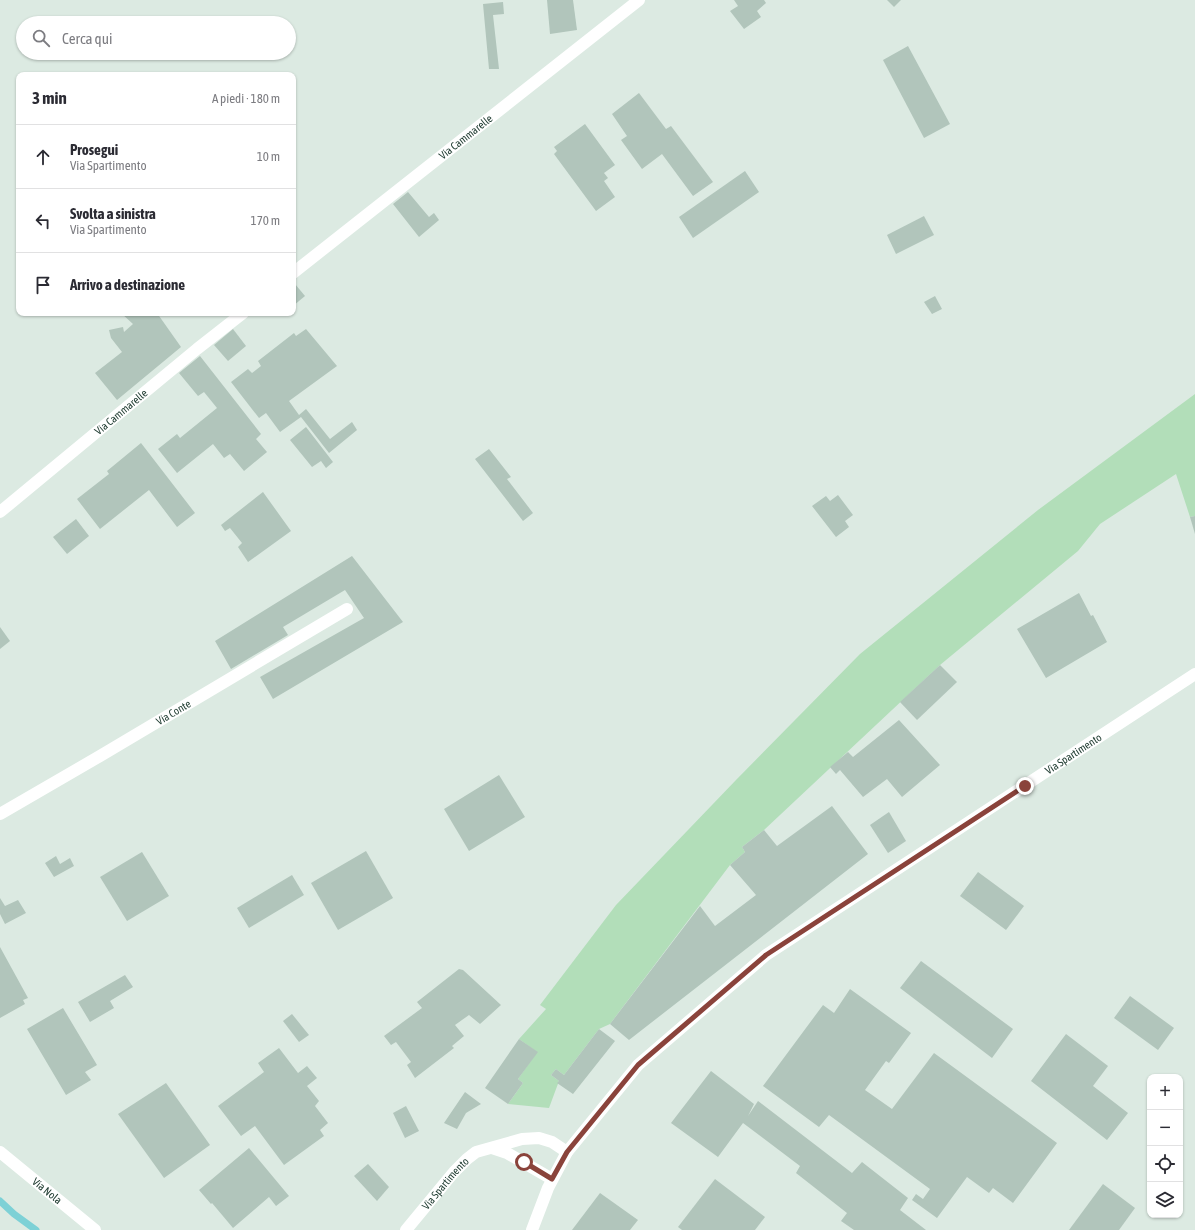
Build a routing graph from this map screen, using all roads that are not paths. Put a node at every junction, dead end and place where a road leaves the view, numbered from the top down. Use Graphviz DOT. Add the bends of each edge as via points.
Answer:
graph roads {
  1 [pos="639,0"];
  2 [pos="296,271"];
  3 [pos="238,316"];
  4 [pos="0,512"];
  5 [pos="347,609"];
  6 [pos="1195,674"];
  7 [pos="0,814"];
  8 [pos="492,1148"];
  9 [pos="0,1152"];
  10 [pos="567,1152"];
  11 [pos="552,1179"];
  12 [pos="95,1230"];
  13 [pos="406,1230"];
  14 [pos="532,1230"];
  1 -- 2 [label="street, Via Cammarelle"];
  3 -- 4 [label="street, Via Cammarelle"];
  5 -- 7 [label="street, Via Conte"];
  6 -- 10 [label="street, Via Spartimento" via="766,955 638,1065"];
  8 -- 10 [label="street, Via Spartimento" via="522,1139 539,1138 552,1142"];
  8 -- 11 [label="street" via="507,1152"];
  8 -- 13 [label="street, Via Spartimento" via="476,1152 467,1158"];
  9 -- 12 [label="street, Via Nola"];
  10 -- 11 [label="street, Via Spartimento"];
  11 -- 14 [label="street, Via Spartimento"];
}
